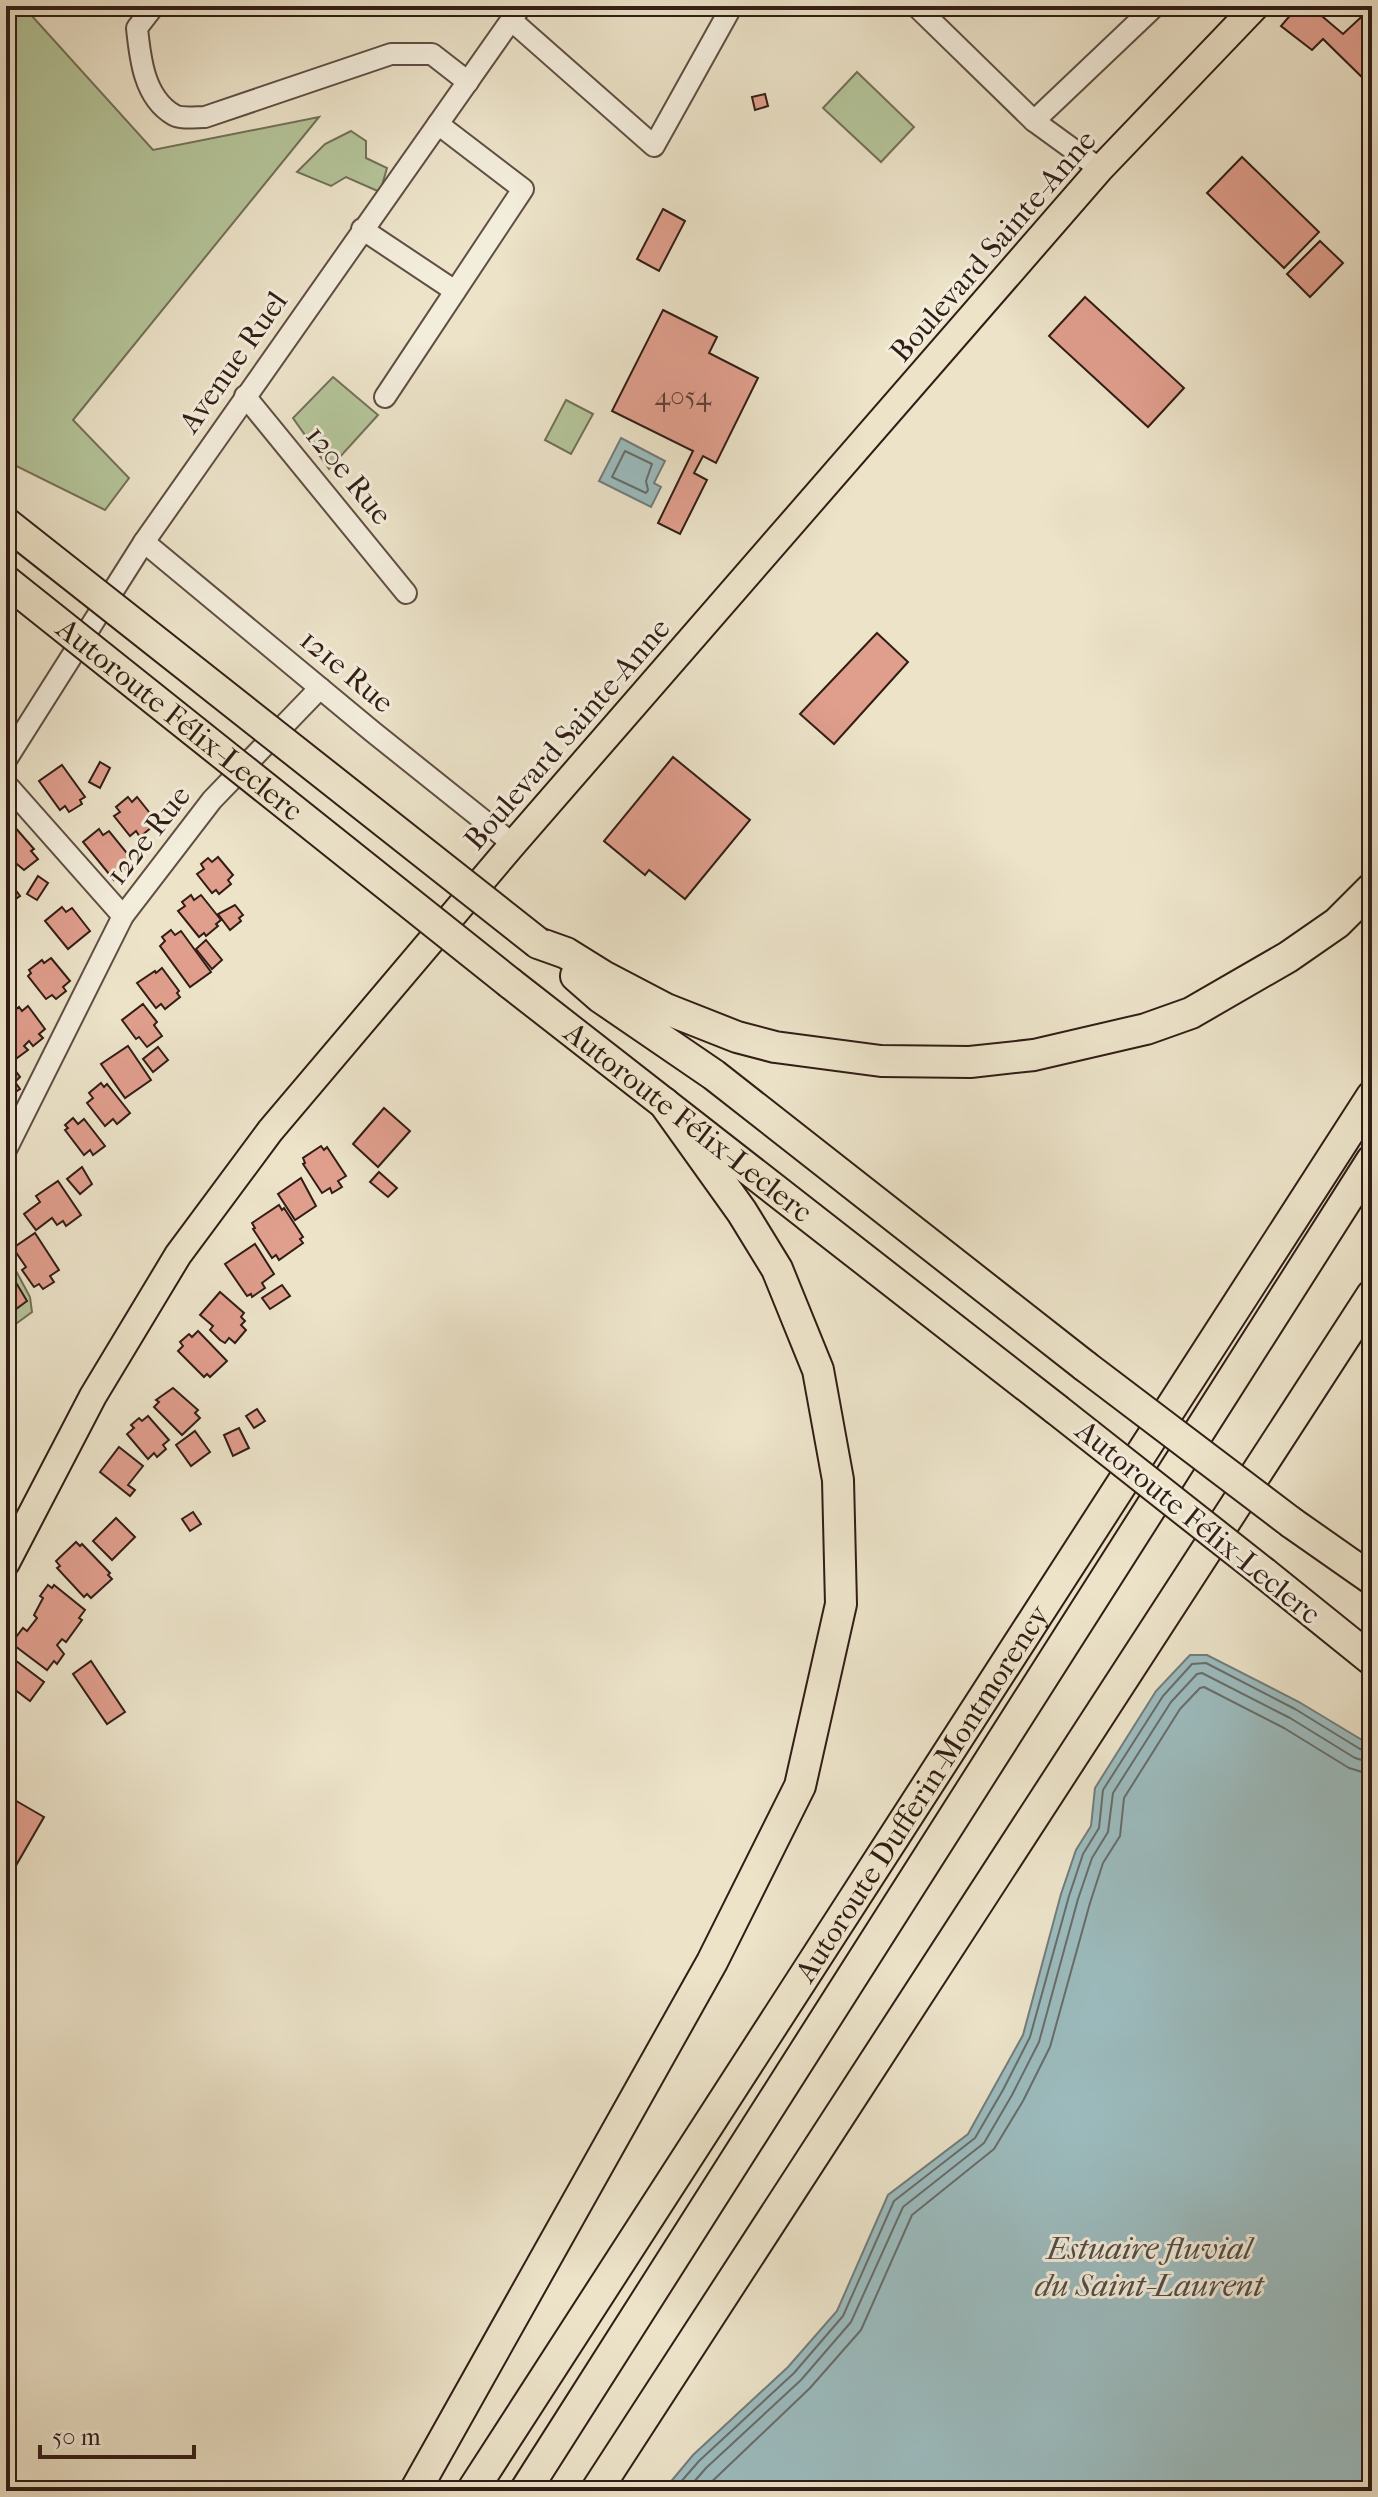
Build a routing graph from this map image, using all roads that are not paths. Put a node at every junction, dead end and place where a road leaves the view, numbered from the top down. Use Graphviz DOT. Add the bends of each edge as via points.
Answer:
graph roads {
  1 [pos="154,6"];
  2 [pos="916,6"];
  3 [pos="1155,6"];
  4 [pos="1256,6"];
  5 [pos="730,7"];
  6 [pos="516,13"];
  7 [pos="468,82"];
  8 [pos="1034,121"];
  9 [pos="438,124"];
  10 [pos="1100,169"];
  11 [pos="362,229"];
  12 [pos="455,291"];
  13 [pos="245,396"];
  14 [pos="385,397"];
  15 [pos="6,523"];
  16 [pos="144,542"];
  17 [pos="6,581"];
  18 [pos="406,593"];
  19 [pos="320,688"];
  20 [pos="6,760"];
  21 [pos="6,784"];
  22 [pos="513,844"];
  23 [pos="1372,888"];
  24 [pos="123,916"];
  25 [pos="538,943"];
  26 [pos="1372,1096"];
  27 [pos="664,1103"];
  28 [pos="6,1150"];
  29 [pos="1372,1160"];
  30 [pos="1372,1295"];
  31 [pos="6,1563"];
  32 [pos="1372,1579"];
  33 [pos="1372,1660"];
  34 [pos="415,2491"];
  35 [pos="472,2491"];
  36 [pos="525,2491"];
  37 [pos="596,2491"];
  1 -- 7 [label="street" via="137,28 140,61 155,99 176,116 205,117 391,54 432,54"];
  2 -- 8 [label="street"];
  3 -- 8 [label="street"];
  4 -- 10 [label="main road, Boulevard Sainte-Anne"];
  5 -- 6 [label="street" via="654,146"];
  6 -- 7 [label="street, Avenue Ruel"];
  7 -- 9 [label="street, Avenue Ruel"];
  8 -- 10 [label="street"];
  9 -- 11 [label="street, Avenue Ruel"];
  9 -- 12 [label="street" via="523,189"];
  10 -- 22 [label="main road, Boulevard Sainte-Anne"];
  11 -- 12 [label="street"];
  11 -- 13 [label="street, Avenue Ruel"];
  12 -- 14 [label="street"];
  13 -- 16 [label="street, Avenue Ruel"];
  13 -- 18 [label="street, 120e Rue"];
  15 -- 25 [label="highway, Autoroute Félix-Leclerc, bridge"];
  16 -- 19 [label="street, 121e Rue"];
  16 -- 20 [label="street, Avenue Ruel"];
  17 -- 27 [label="highway, Autoroute Félix-Leclerc, bridge"];
  19 -- 22 [label="street, 121e Rue"];
  19 -- 24 [label="street, 122e Rue" via="212,800"];
  21 -- 24 [label="street, 122e Rue"];
  22 -- 31 [label="main road, Boulevard Sainte-Anne" via="270,1131 178,1255 93,1396"];
  23 -- 25 [label="highway" via="1337,923 1288,957 1191,1013 1034,1055 970,1062 881,1061 737,1037 666,1009"];
  24 -- 28 [label="street, 122e Rue"];
  25 -- 32 [label="highway, bridge" via="600,997 714,1075 1085,1366"];
  26 -- 35 [label="highway, Autoroute Dufferin-Montmorency"];
  27 -- 33 [label="highway, Autoroute Félix-Leclerc, bridge"];
  27 -- 34 [label="highway" via="777,1269 818,1370 838,1480 841,1604 800,1786 712,1962"];
  29 -- 36 [label="highway, Autoroute Dufferin-Montmorency"];
  30 -- 37 [label="highway"];
}
